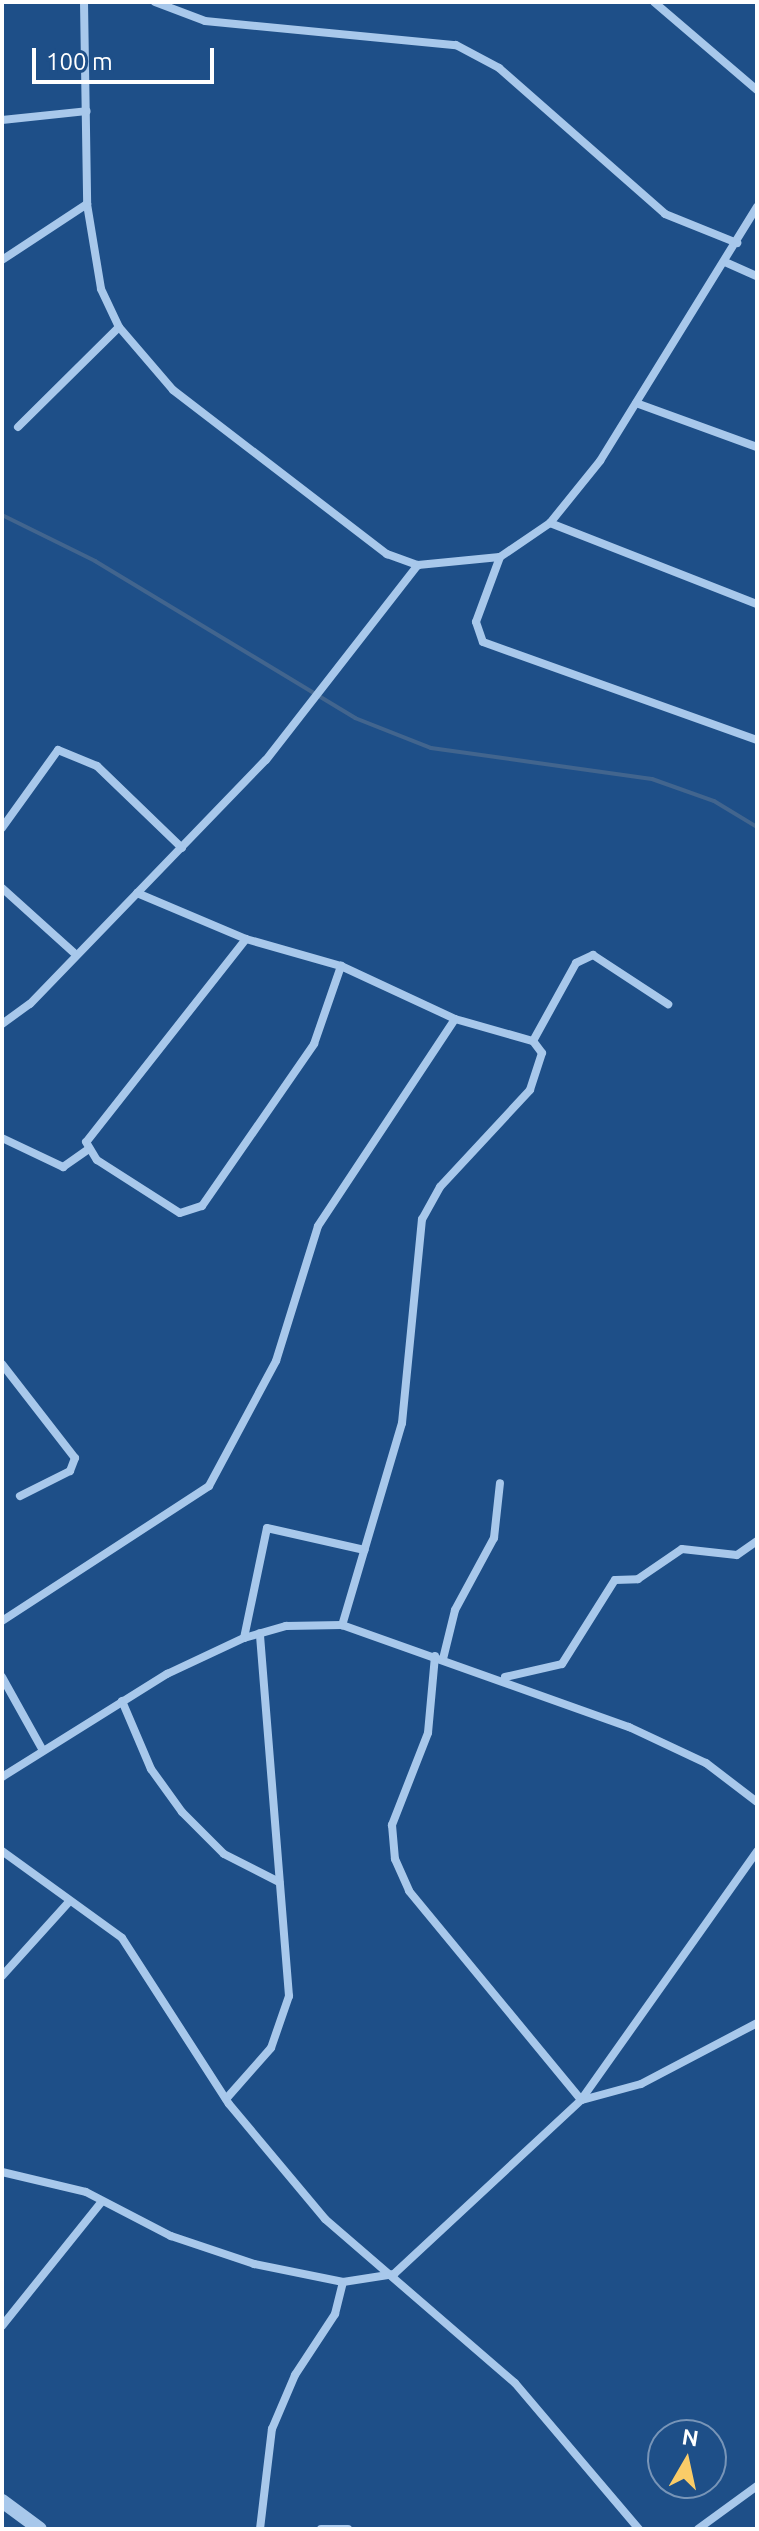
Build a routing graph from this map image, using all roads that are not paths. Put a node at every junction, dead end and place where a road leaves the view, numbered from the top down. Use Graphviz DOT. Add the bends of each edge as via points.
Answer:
graph roads {
  1 [pos="84,2"];
  2 [pos="157,2"];
  3 [pos="654,2"];
  4 [pos="757,90"];
  5 [pos="87,111"];
  6 [pos="2,120"];
  7 [pos="87,204"];
  8 [pos="757,207"];
  9 [pos="737,243"];
  10 [pos="2,260"];
  11 [pos="725,262"];
  12 [pos="757,276"];
  13 [pos="119,327"];
  14 [pos="636,403"];
  15 [pos="18,427"];
  16 [pos="757,447"];
  17 [pos="550,523"];
  18 [pos="500,557"];
  19 [pos="418,565"];
  20 [pos="757,604"];
  21 [pos="757,740"];
  22 [pos="2,828"];
  23 [pos="182,848"];
  24 [pos="2,888"];
  25 [pos="137,893"];
  26 [pos="246,939"];
  27 [pos="73,952"];
  28 [pos="341,966"];
  29 [pos="668,1004"];
  30 [pos="455,1019"];
  31 [pos="2,1024"];
  32 [pos="533,1041"];
  33 [pos="2,1138"];
  34 [pos="87,1150"];
  35 [pos="2,1364"];
  36 [pos="500,1483"];
  37 [pos="20,1496"];
  38 [pos="757,1541"];
  39 [pos="365,1550"];
  40 [pos="2,1621"];
  41 [pos="342,1625"];
  42 [pos="260,1633"];
  43 [pos="244,1638"];
  44 [pos="439,1658"];
  45 [pos="2,1677"];
  46 [pos="504,1677"];
  47 [pos="122,1701"];
  48 [pos="42,1749"];
  49 [pos="2,1777"];
  50 [pos="757,1802"];
  51 [pos="2,1851"];
  52 [pos="757,1851"];
  53 [pos="279,1882"];
  54 [pos="68,1903"];
  55 [pos="2,1976"];
  56 [pos="757,2023"];
  57 [pos="226,2099"];
  58 [pos="581,2100"];
  59 [pos="2,2172"];
  60 [pos="102,2201"];
  61 [pos="394,2274"];
  62 [pos="343,2282"];
  63 [pos="2,2326"];
  64 [pos="757,2486"];
  65 [pos="2,2501"];
  66 [pos="40,2529"];
  67 [pos="260,2529"];
  68 [pos="321,2529"];
  69 [pos="348,2529"];
  70 [pos="639,2529"];
  71 [pos="698,2529"];
  1 -- 5 [label="street"];
  2 -- 9 [label="street" via="205,21 456,45 499,68 665,214"];
  3 -- 4 [label="street"];
  5 -- 6 [label="street"];
  5 -- 7 [label="street"];
  7 -- 10 [label="street"];
  7 -- 13 [label="street" via="101,289"];
  8 -- 9 [label="street"];
  9 -- 11 [label="street"];
  11 -- 12 [label="street"];
  11 -- 14 [label="street"];
  13 -- 15 [label="street"];
  13 -- 19 [label="street" via="173,390 374,545"];
  14 -- 16 [label="street"];
  14 -- 17 [label="street"];
  17 -- 18 [label="street"];
  17 -- 20 [label="street"];
  18 -- 19 [label="street"];
  18 -- 21 [label="street" via="476,622 483,642"];
  19 -- 23 [label="street" via="331,683"];
  22 -- 23 [label="street" via="58,750 97,766"];
  23 -- 25 [label="street"];
  24 -- 27 [label="street"];
  25 -- 26 [label="street"];
  25 -- 27 [label="street"];
  26 -- 28 [label="street"];
  26 -- 34 [label="street" via="88,1135"];
  27 -- 31 [label="street" via="30,1004"];
  28 -- 30 [label="street"];
  28 -- 34 [label="street" via="314,1044 198,1211 171,1208"];
  29 -- 32 [label="street" via="593,955 576,963"];
  30 -- 32 [label="street"];
  30 -- 40 [label="street" via="318,1226 276,1361 209,1486"];
  32 -- 39 [label="street" via="543,1060 530,1090 440,1187 422,1219 402,1423"];
  33 -- 34 [label="street" via="63,1167"];
  35 -- 37 [label="street" via="75,1458 70,1471"];
  36 -- 44 [label="street" via="494,1538 455,1610"];
  38 -- 46 [label="street" via="737,1555 682,1549 638,1579 615,1580 562,1664"];
  39 -- 41 [label="street"];
  39 -- 43 [label="street" via="267,1528"];
  41 -- 42 [label="street"];
  41 -- 44 [label="street"];
  42 -- 43 [label="street"];
  42 -- 53 [label="street"];
  43 -- 47 [label="street"];
  44 -- 46 [label="street"];
  44 -- 58 [label="street" via="428,1733 392,1825 395,1859 409,1891"];
  45 -- 48 [label="street"];
  46 -- 50 [label="street" via="677,1747"];
  47 -- 48 [label="street"];
  47 -- 53 [label="street" via="151,1769 182,1812 224,1854"];
  48 -- 49 [label="street"];
  51 -- 54 [label="street"];
  52 -- 58 [label="street"];
  53 -- 57 [label="street" via="289,1996 271,2048"];
  54 -- 55 [label="street"];
  54 -- 57 [label="street" via="122,1938"];
  56 -- 58 [label="street" via="641,2084"];
  57 -- 61 [label="street" via="325,2219"];
  58 -- 61 [label="street"];
  59 -- 60 [label="street"];
  60 -- 62 [label="street" via="192,2244"];
  60 -- 63 [label="street"];
  61 -- 62 [label="street"];
  61 -- 70 [label="street" via="515,2383"];
  62 -- 67 [label="street" via="335,2314 295,2375 272,2429"];
  64 -- 71 [label="street"];
  65 -- 66 [label="street"];
  68 -- 69 [label="street"];
}
